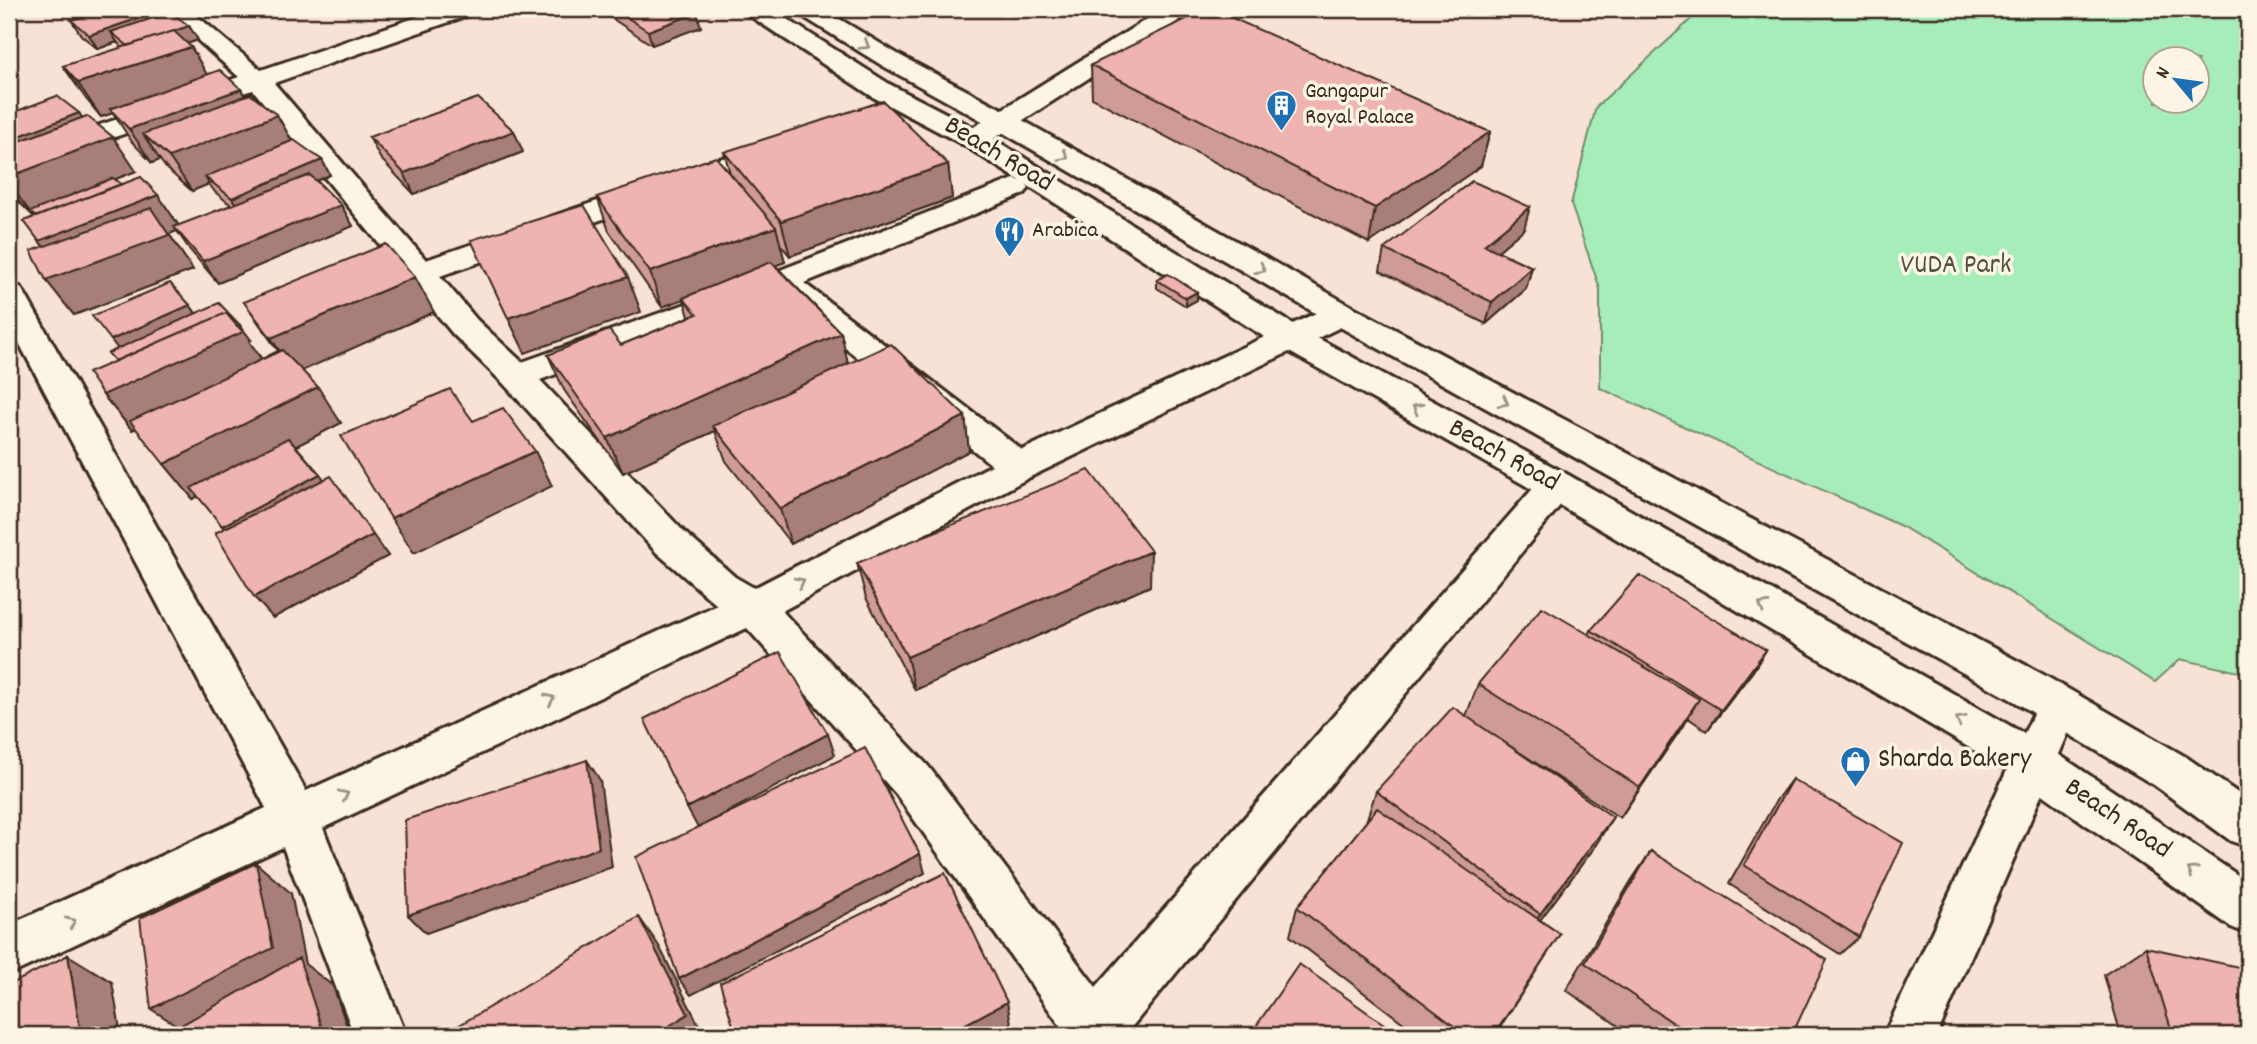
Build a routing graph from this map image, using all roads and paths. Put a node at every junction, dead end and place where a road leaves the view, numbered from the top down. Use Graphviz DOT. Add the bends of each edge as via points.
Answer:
graph roads {
  1 [pos="175,9"];
  2 [pos="464,9"];
  3 [pos="755,9"];
  4 [pos="807,9"];
  5 [pos="1170,11"];
  6 [pos="258,80"];
  7 [pos="990,131"];
  8 [pos="797,142"];
  9 [pos="9,164"];
  10 [pos="1014,188"];
  11 [pos="421,272"];
  12 [pos="781,281"];
  13 [pos="9,294"];
  14 [pos="1341,314"];
  15 [pos="1289,337"];
  16 [pos="516,376"];
  17 [pos="1019,467"];
  18 [pos="1557,486"];
  19 [pos="753,607"];
  20 [pos="2058,706"];
  21 [pos="2033,762"];
  22 [pos="296,818"];
  23 [pos="2248,826"];
  24 [pos="2248,909"];
  25 [pos="9,950"];
  26 [pos="1097,1032"];
  27 [pos="380,1035"];
  28 [pos="1910,1035"];
  1 -- 6 [label="street"];
  2 -- 6 [label="street"];
  3 -- 7 [label="street, Beach Road" via="882,91"];
  4 -- 7 [label="street, Beach Road, one-way" via="892,61"];
  5 -- 7 [label="street"];
  6 -- 9 [label="street"];
  6 -- 11 [label="street"];
  7 -- 14 [label="street, Beach Road, one-way"];
  7 -- 15 [label="street, Beach Road"];
  8 -- 11 [label="street"];
  10 -- 12 [label="street"];
  11 -- 16 [label="street" via="465,327"];
  12 -- 16 [label="street"];
  12 -- 17 [label="street"];
  13 -- 22 [label="street"];
  14 -- 15 [label="street"];
  14 -- 20 [label="street, Beach Road, one-way"];
  15 -- 17 [label="street"];
  18 -- 15 [label="street, Beach Road, one-way"];
  16 -- 19 [label="street" via="670,542 721,588"];
  19 -- 17 [label="street, one-way"];
  21 -- 18 [label="street, Beach Road, one-way"];
  18 -- 26 [label="street"];
  22 -- 19 [label="street, one-way"];
  19 -- 26 [label="street" via="912,780"];
  20 -- 21 [label="street"];
  20 -- 23 [label="street, Beach Road" via="2170,771"];
  24 -- 21 [label="street, Beach Road, one-way"];
  21 -- 28 [label="street"];
  25 -- 22 [label="street, one-way"];
  22 -- 27 [label="street"];
}
